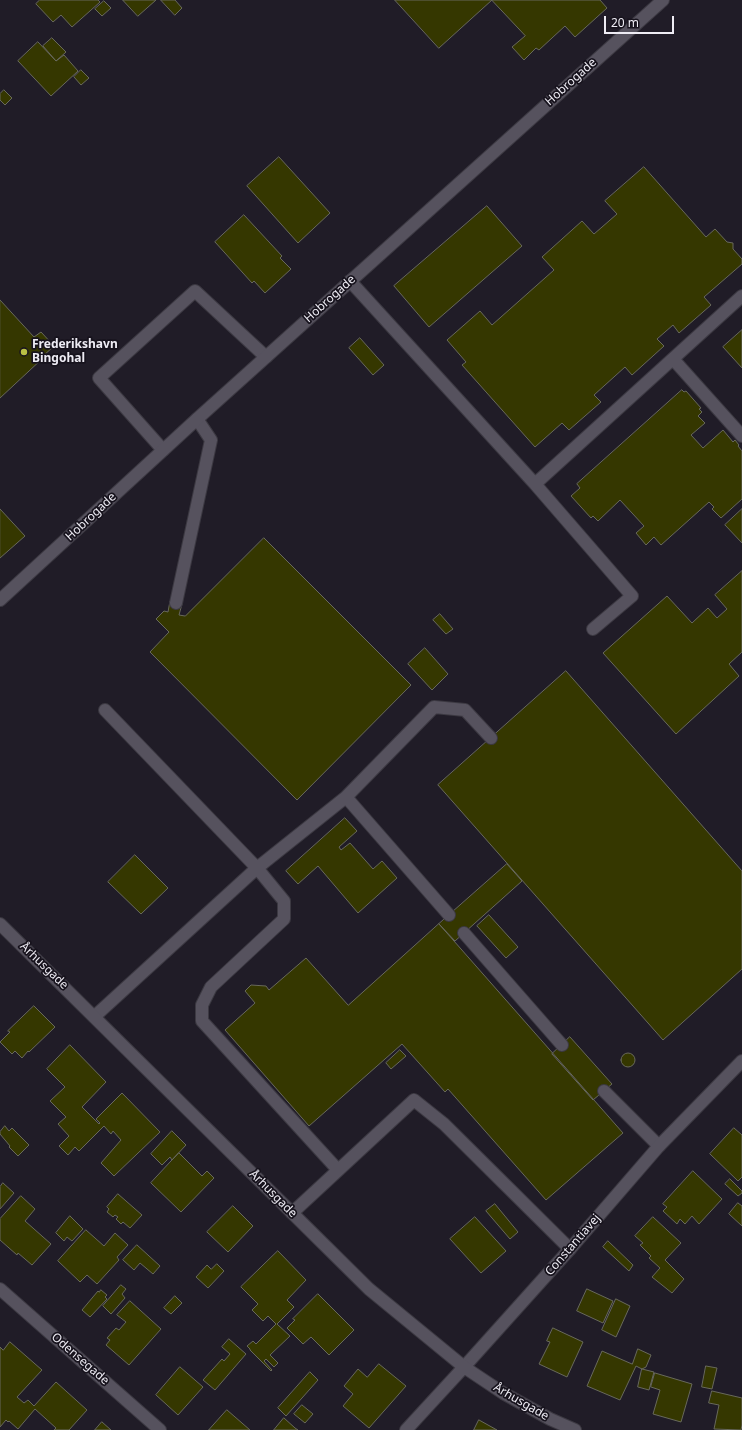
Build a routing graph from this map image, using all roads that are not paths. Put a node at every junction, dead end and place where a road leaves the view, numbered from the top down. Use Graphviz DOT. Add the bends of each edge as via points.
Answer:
graph roads {
  1 [pos="663,0"];
  2 [pos="350,281"];
  3 [pos="742,296"];
  4 [pos="266,357"];
  5 [pos="672,359"];
  6 [pos="197,419"];
  7 [pos="742,436"];
  8 [pos="163,450"];
  9 [pos="535,484"];
  10 [pos="0,600"];
  11 [pos="176,603"];
  12 [pos="593,630"];
  13 [pos="105,710"];
  14 [pos="491,738"];
  15 [pos="346,797"];
  16 [pos="257,868"];
  17 [pos="449,915"];
  18 [pos="0,924"];
  19 [pos="464,933"];
  20 [pos="95,1016"];
  21 [pos="562,1045"];
  22 [pos="742,1061"];
  23 [pos="604,1091"];
  24 [pos="659,1146"];
  25 [pos="338,1170"];
  26 [pos="292,1213"];
  27 [pos="570,1249"];
  28 [pos="0,1289"];
  29 [pos="464,1367"];
  30 [pos="160,1430"];
  31 [pos="406,1430"];
  32 [pos="575,1430"];
  1 -- 2 [label="street, Hobrogade"];
  2 -- 4 [label="street, Hobrogade"];
  2 -- 9 [label="street"];
  3 -- 5 [label="street"];
  4 -- 6 [label="street, Hobrogade"];
  4 -- 8 [label="street" via="195,291 100,378"];
  5 -- 7 [label="street"];
  5 -- 9 [label="street"];
  6 -- 8 [label="street, Hobrogade"];
  6 -- 11 [label="street" via="211,440"];
  8 -- 10 [label="street, Hobrogade"];
  9 -- 12 [label="street" via="632,596"];
  13 -- 16 [label="street"];
  14 -- 15 [label="street" via="465,710 434,707"];
  15 -- 16 [label="street"];
  15 -- 17 [label="street"];
  16 -- 20 [label="street"];
  16 -- 25 [label="street" via="284,901 284,919 211,987 202,1005 202,1021"];
  18 -- 20 [label="street, Århusgade"];
  19 -- 21 [label="street"];
  20 -- 26 [label="street, Århusgade"];
  22 -- 24 [label="street, Constantiavej"];
  23 -- 24 [label="street"];
  24 -- 27 [label="street, Constantiavej"];
  25 -- 26 [label="street"];
  25 -- 27 [label="street" via="414,1100 444,1124"];
  26 -- 29 [label="street, Århusgade" via="369,1289"];
  27 -- 29 [label="street, Constantiavej"];
  28 -- 30 [label="street, Odensegade"];
  29 -- 31 [label="street, Constantiavej"];
  29 -- 32 [label="street, Århusgade" via="503,1393"];
}
